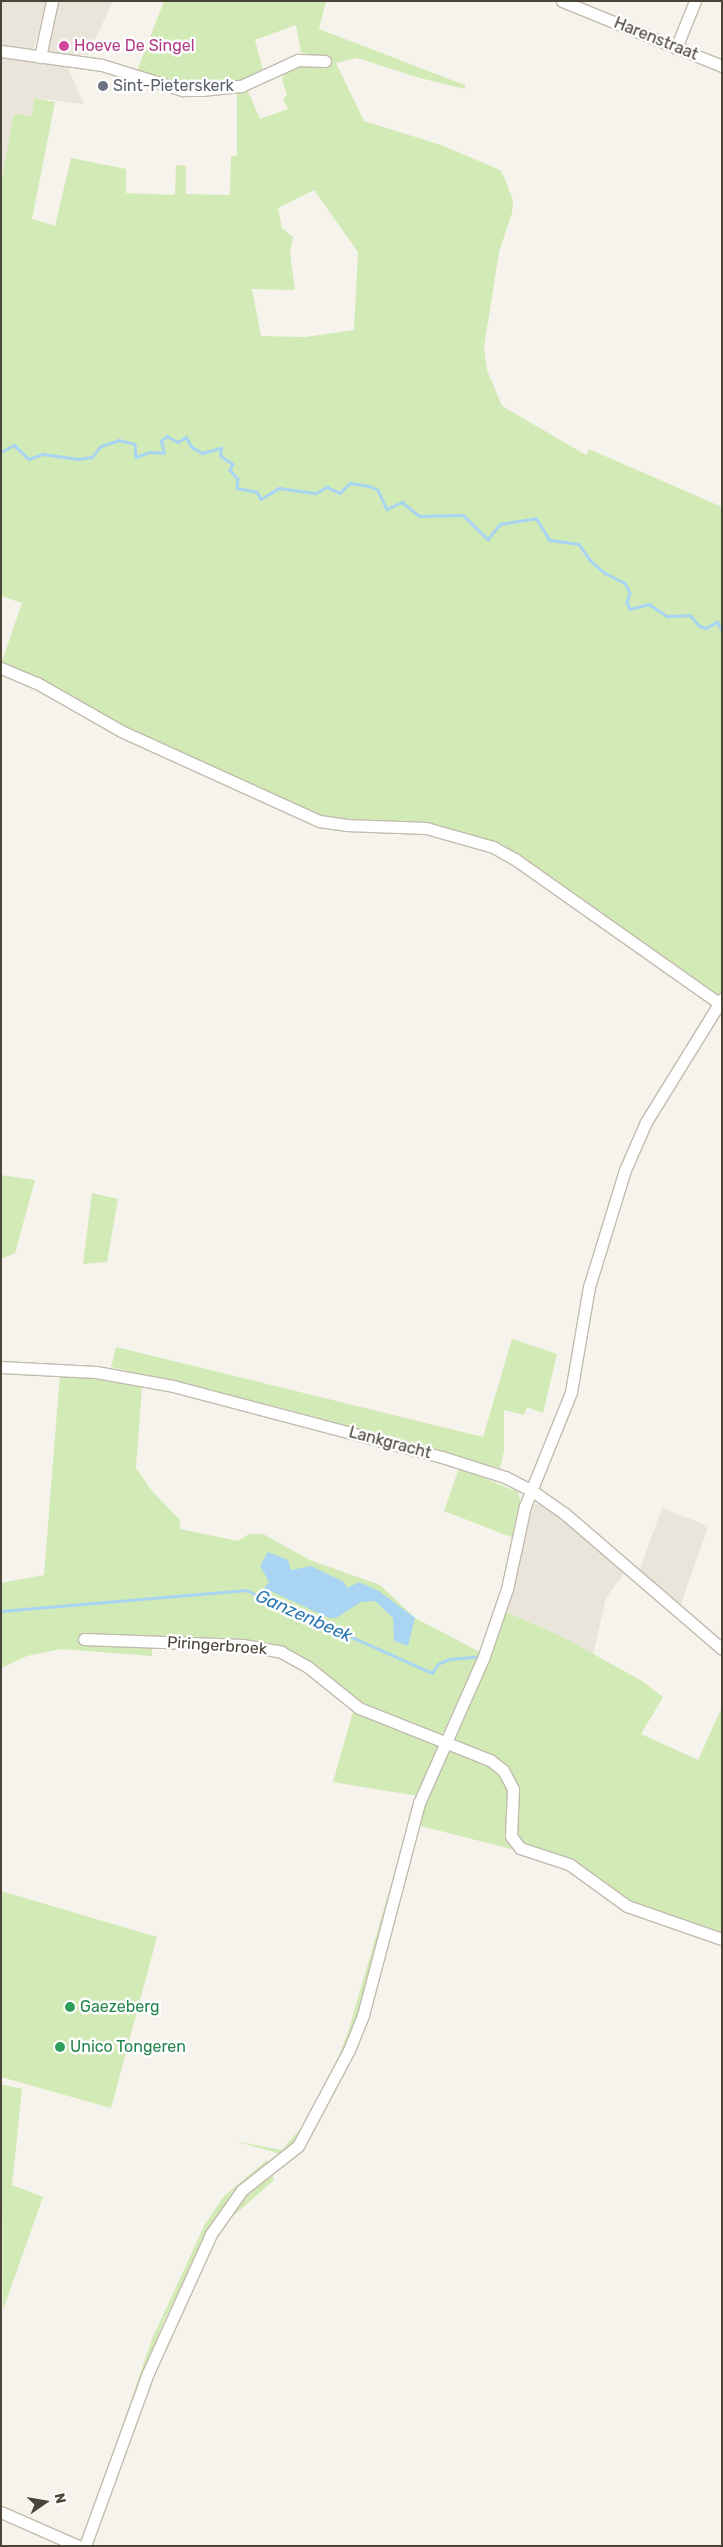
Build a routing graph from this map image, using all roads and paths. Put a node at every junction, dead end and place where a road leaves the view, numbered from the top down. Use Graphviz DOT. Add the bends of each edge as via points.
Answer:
graph roads {
  1 [pos="52,1"];
  2 [pos="562,1"];
  3 [pos="695,1"];
  4 [pos="676,48"];
  5 [pos="1,51"];
  6 [pos="40,57"];
  7 [pos="325,61"];
  8 [pos="722,66"];
  9 [pos="1,668"];
  10 [pos="720,1001"];
  11 [pos="1,1367"];
  12 [pos="531,1490"];
  13 [pos="84,1639"];
  14 [pos="722,1649"];
  15 [pos="445,1742"];
  16 [pos="722,1939"];
  17 [pos="1,2512"];
  18 [pos="78,2546"];
  19 [pos="85,2546"];
  1 -- 6 [label="street"];
  2 -- 4 [label="street, Harenstraat"];
  3 -- 4 [label="street"];
  4 -- 8 [label="street, Harenstraat"];
  5 -- 6 [label="street"];
  6 -- 7 [label="street" via="102,65 183,90 242,86 298,60"];
  9 -- 10 [label="street" via="37,683 136,738 319,821 426,828 493,847"];
  10 -- 12 [label="street" via="633,1148 589,1287 571,1392"];
  11 -- 12 [label="street, Lankgracht" via="96,1372 173,1386 442,1456"];
  12 -- 14 [label="street, Lankgracht" via="564,1513"];
  12 -- 15 [label="street" via="507,1589 484,1656"];
  13 -- 15 [label="street, Piringerbroek" via="264,1647 308,1667 359,1708"];
  15 -- 16 [label="street, Piringerbroek" via="490,1760 502,1770 513,1789 511,1836 520,1848 569,1864 627,1906"];
  15 -- 19 [label="street" via="419,1803 363,2015 349,2050 298,2146 242,2190 211,2234 148,2373"];
  17 -- 18 [label="street"];
}
